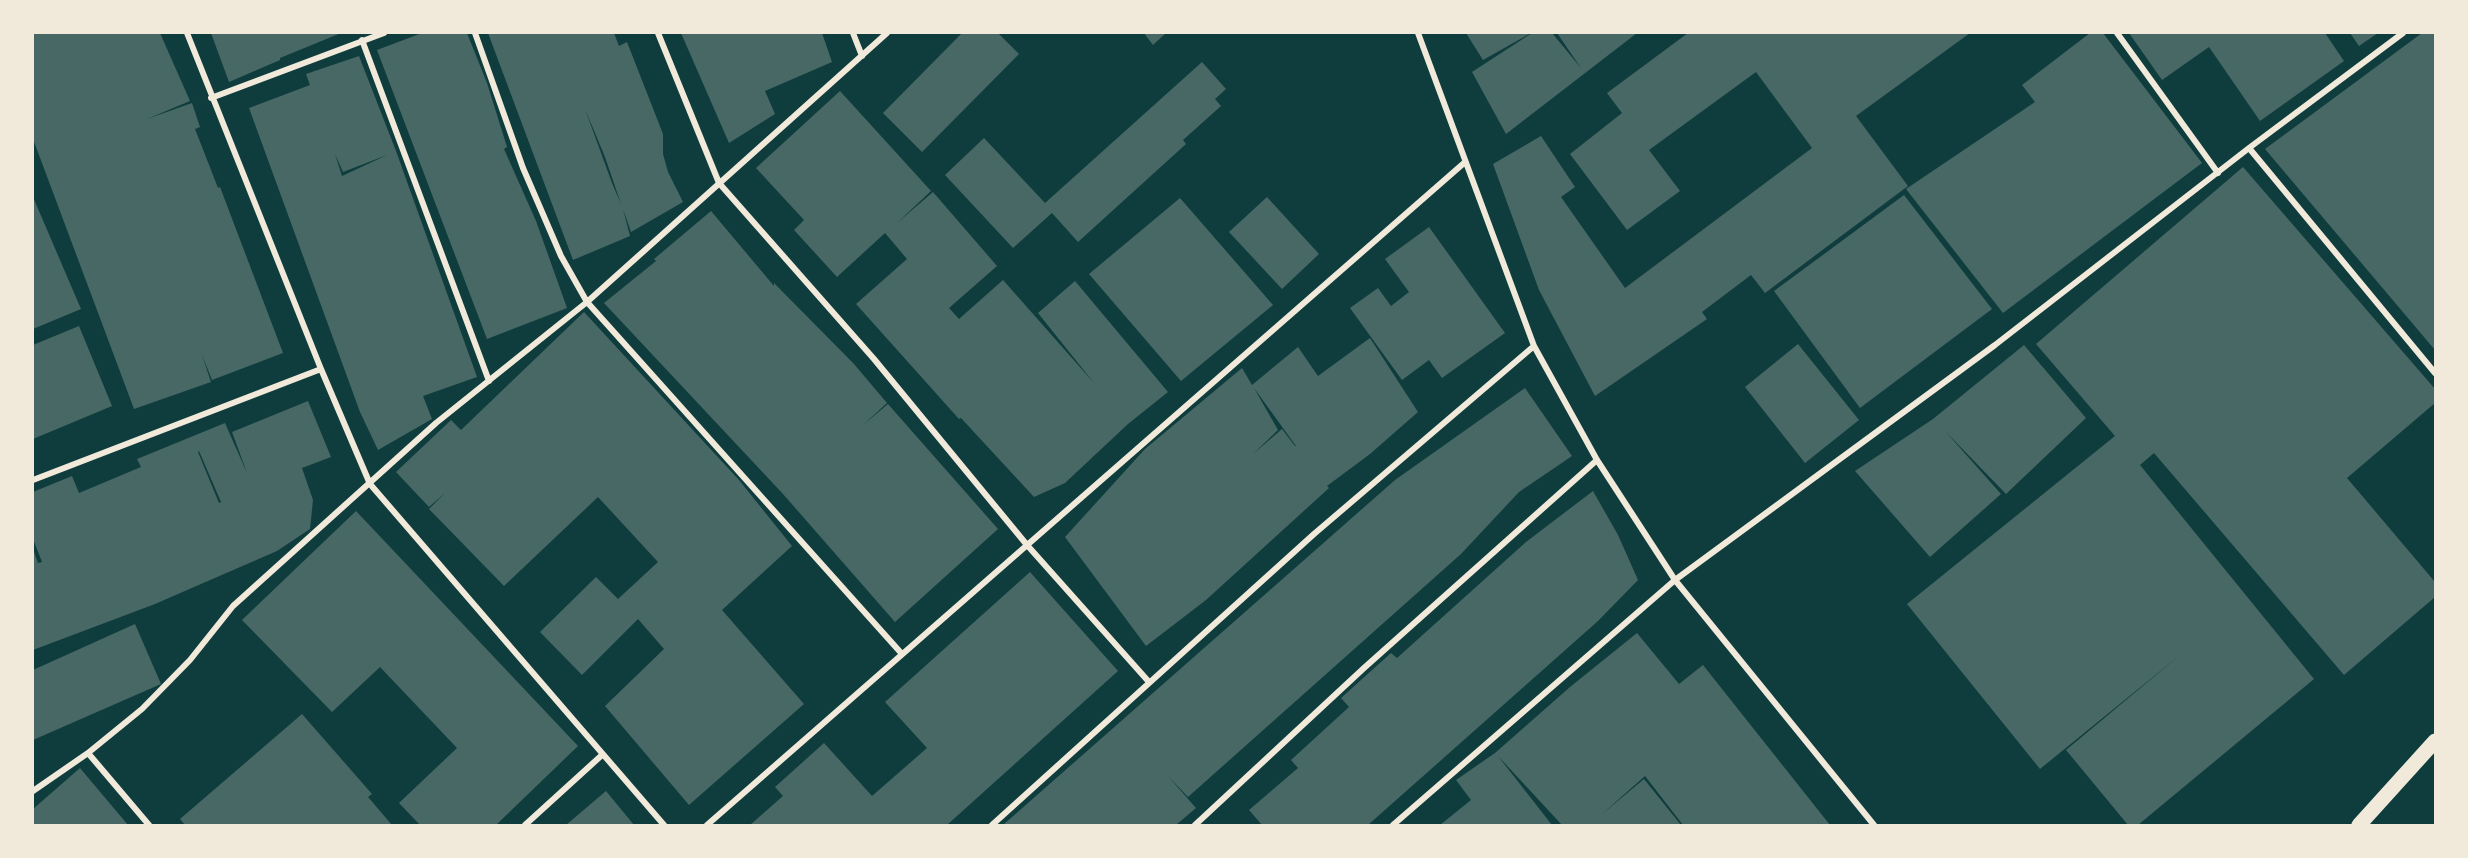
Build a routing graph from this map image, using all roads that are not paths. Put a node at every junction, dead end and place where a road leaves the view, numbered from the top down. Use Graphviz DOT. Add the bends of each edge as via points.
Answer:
graph roads {
  1 [pos="187,33"];
  2 [pos="384,33"];
  3 [pos="475,33"];
  4 [pos="658,33"];
  5 [pos="853,33"];
  6 [pos="887,33"];
  7 [pos="1418,33"];
  8 [pos="2117,33"];
  9 [pos="2403,33"];
  10 [pos="362,40"];
  11 [pos="862,56"];
  12 [pos="211,98"];
  13 [pos="2249,148"];
  14 [pos="1464,163"];
  15 [pos="2218,172"];
  16 [pos="719,183"];
  17 [pos="586,302"];
  18 [pos="1534,346"];
  19 [pos="321,369"];
  20 [pos="2435,373"];
  21 [pos="489,381"];
  22 [pos="1597,460"];
  23 [pos="33,480"];
  24 [pos="370,484"];
  25 [pos="1027,545"];
  26 [pos="1675,579"];
  27 [pos="902,654"];
  28 [pos="1149,682"];
  29 [pos="2435,741"];
  30 [pos="88,753"];
  31 [pos="602,755"];
  32 [pos="33,791"];
  33 [pos="149,825"];
  34 [pos="525,825"];
  35 [pos="664,825"];
  36 [pos="707,825"];
  37 [pos="992,825"];
  38 [pos="1195,825"];
  39 [pos="1393,825"];
  40 [pos="1875,825"];
  41 [pos="2359,825"];
  1 -- 12 [label="street"];
  2 -- 10 [label="street"];
  3 -- 17 [label="street" via="523,168 561,256"];
  4 -- 16 [label="street"];
  5 -- 11 [label="street"];
  6 -- 11 [label="street"];
  7 -- 14 [label="street"];
  8 -- 15 [label="street"];
  9 -- 13 [label="street"];
  10 -- 12 [label="street"];
  10 -- 21 [label="street"];
  11 -- 16 [label="street"];
  12 -- 19 [label="street"];
  13 -- 15 [label="street"];
  13 -- 20 [label="street"];
  14 -- 18 [label="street"];
  14 -- 25 [label="street"];
  15 -- 26 [label="street" via="1995,345"];
  16 -- 17 [label="street"];
  16 -- 25 [label="street" via="874,358"];
  17 -- 21 [label="street"];
  17 -- 27 [label="street"];
  18 -- 22 [label="street"];
  18 -- 28 [label="street" via="1314,534"];
  19 -- 23 [label="street"];
  19 -- 24 [label="street"];
  21 -- 24 [label="street"];
  22 -- 26 [label="street"];
  22 -- 38 [label="street"];
  24 -- 30 [label="street" via="233,606 167,685"];
  24 -- 31 [label="street"];
  25 -- 27 [label="street"];
  25 -- 28 [label="street"];
  26 -- 39 [label="street"];
  26 -- 40 [label="street"];
  27 -- 36 [label="street"];
  28 -- 37 [label="street"];
  29 -- 41 [label="main road"];
  30 -- 32 [label="street"];
  30 -- 33 [label="street"];
  31 -- 34 [label="street"];
  31 -- 35 [label="street"];
}
